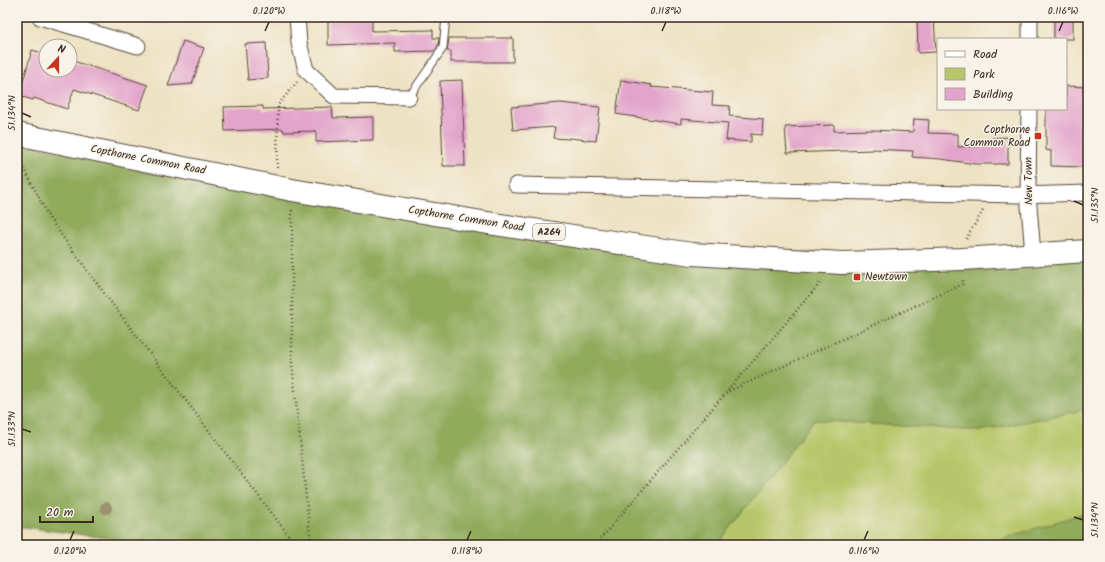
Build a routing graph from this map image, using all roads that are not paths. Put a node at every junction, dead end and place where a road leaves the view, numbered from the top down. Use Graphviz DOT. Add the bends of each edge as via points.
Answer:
graph roads {
  1 [pos="40,17"];
  2 [pos="297,17"];
  3 [pos="446,17"];
  4 [pos="1030,17"];
  5 [pos="1030,38"];
  6 [pos="138,46"];
  7 [pos="409,97"];
  8 [pos="1029,110"];
  9 [pos="17,134"];
  10 [pos="516,184"];
  11 [pos="1088,193"];
  12 [pos="1028,194"];
  13 [pos="1088,251"];
  14 [pos="1033,254"];
  1 -- 6 [label="street"];
  2 -- 7 [label="street" via="299,43 306,70 334,96"];
  3 -- 7 [label="lane" via="443,48"];
  4 -- 5 [label="street"];
  8 -- 12 [label="street, New Town"];
  9 -- 14 [label="highway, Copthorne Common Road / A264" via="284,188 494,224 692,254 842,263"];
  10 -- 12 [label="street"];
  11 -- 12 [label="street"];
  12 -- 14 [label="street, New Town"];
  13 -- 14 [label="highway, Copthorne Common Road / A264"];
}
